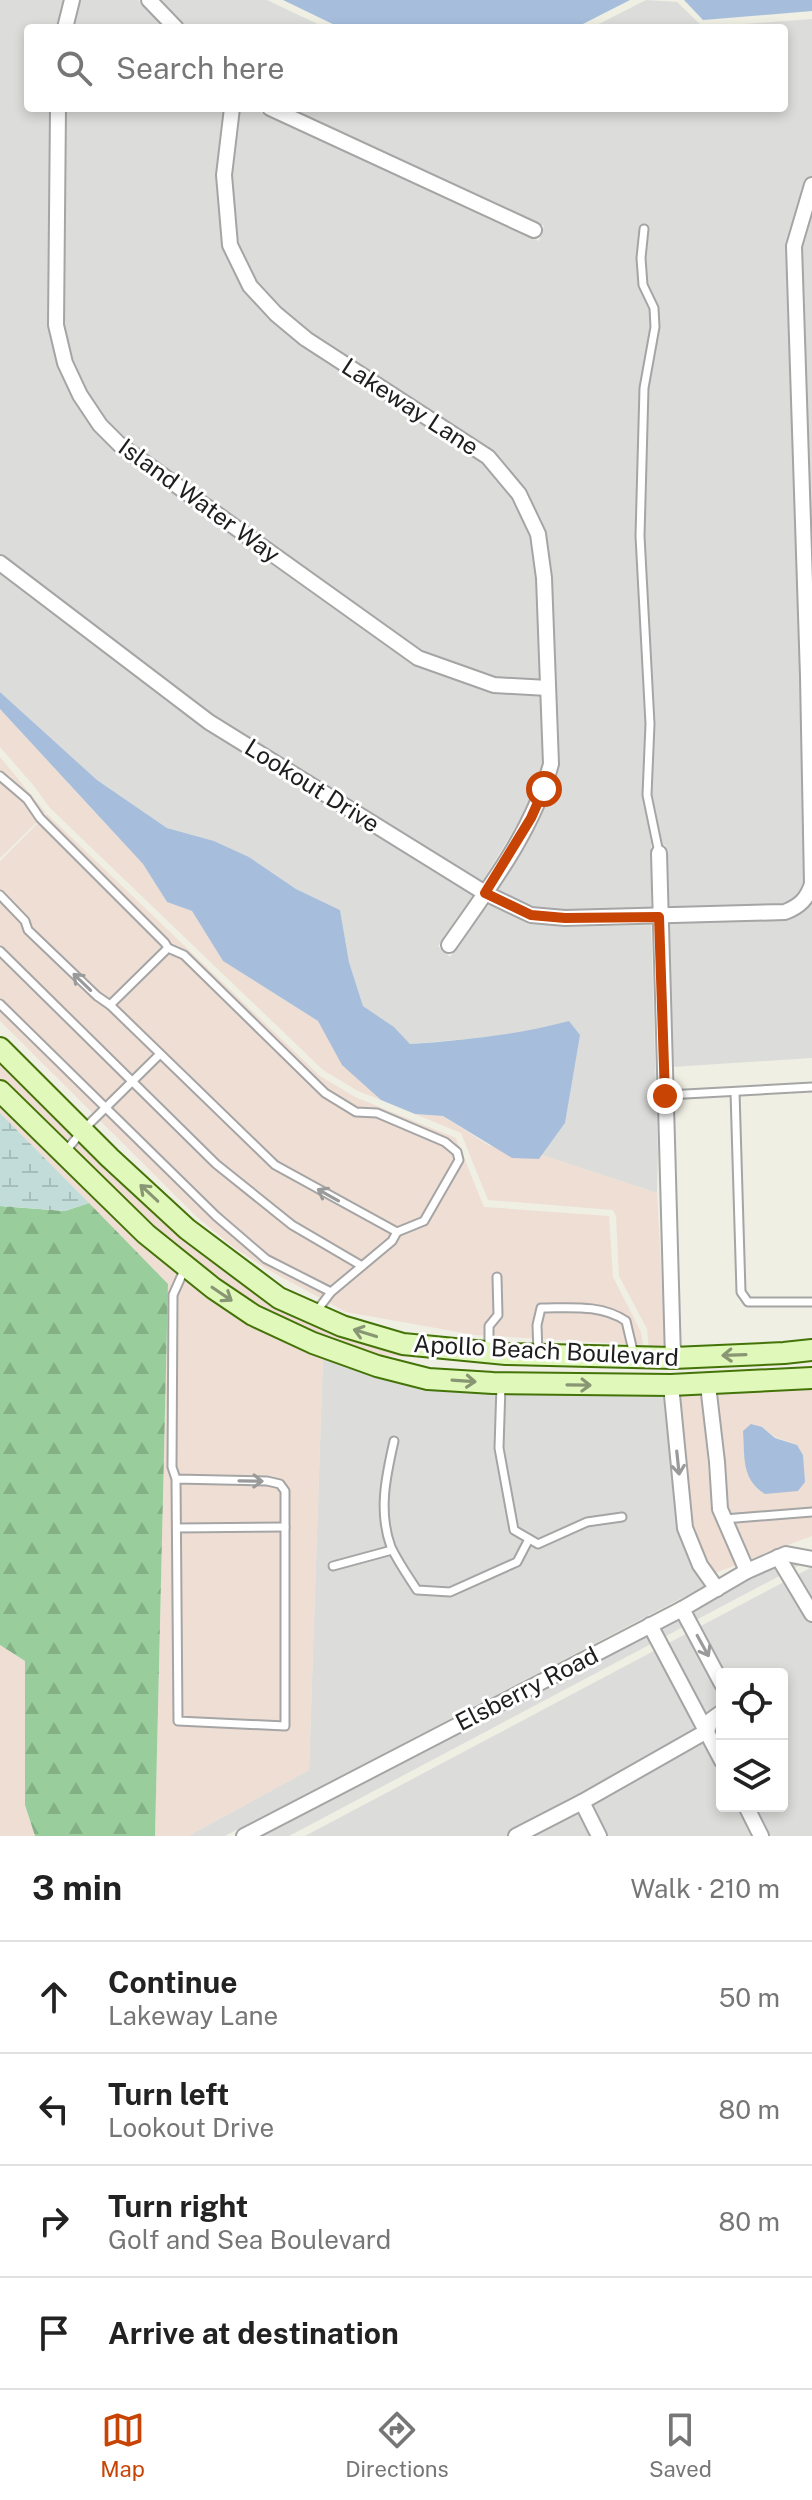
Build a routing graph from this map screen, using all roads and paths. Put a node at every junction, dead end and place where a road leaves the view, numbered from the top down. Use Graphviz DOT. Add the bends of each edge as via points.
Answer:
graph roads {
  1 [pos="72,0"];
  2 [pos="149,0"];
  3 [pos="66,24"];
  4 [pos="172,24"];
  5 [pos="58,112"];
  6 [pos="232,112"];
  7 [pos="279,112"];
  8 [pos="812,185"];
  9 [pos="644,229"];
  10 [pos="534,230"];
  11 [pos="0,563"];
  12 [pos="548,688"];
  13 [pos="0,776"];
  14 [pos="659,853"];
  15 [pos="485,893"];
  16 [pos="0,895"];
  17 [pos="659,917"];
  18 [pos="449,945"];
  19 [pos="168,948"];
  20 [pos="0,951"];
  21 [pos="0,1004"];
  22 [pos="110,1005"];
  23 [pos="0,1048"];
  24 [pos="160,1054"];
  25 [pos="133,1081"];
  26 [pos="812,1087"];
  27 [pos="0,1091"];
  28 [pos="735,1092"];
  29 [pos="665,1096"];
  30 [pos="105,1108"];
  31 [pos="83,1130"];
  32 [pos="64,1153"];
  33 [pos="397,1232"];
  34 [pos="186,1266"];
  35 [pos="362,1266"];
  36 [pos="497,1277"];
  37 [pos="331,1292"];
  38 [pos="812,1302"];
  39 [pos="315,1314"];
  40 [pos="812,1350"];
  41 [pos="496,1353"];
  42 [pos="538,1355"];
  43 [pos="634,1357"];
  44 [pos="673,1358"];
  45 [pos="812,1378"];
  46 [pos="501,1383"];
  47 [pos="671,1385"];
  48 [pos="708,1385"];
  49 [pos="394,1441"];
  50 [pos="176,1479"];
  51 [pos="812,1512"];
  52 [pos="622,1517"];
  53 [pos="724,1519"];
  54 [pos="285,1527"];
  55 [pos="177,1528"];
  56 [pos="529,1539"];
  57 [pos="392,1550"];
  58 [pos="778,1557"];
  59 [pos="812,1559"];
  60 [pos="333,1566"];
  61 [pos="747,1571"];
  62 [pos="717,1589"];
  63 [pos="682,1609"];
  64 [pos="812,1614"];
  65 [pos="650,1625"];
  66 [pos="716,1673"];
  67 [pos="716,1716"];
  68 [pos="707,1731"];
  69 [pos="716,1749"];
  70 [pos="582,1802"];
  71 [pos="749,1812"];
  72 [pos="244,1836"];
  73 [pos="516,1836"];
  74 [pos="599,1836"];
  75 [pos="761,1836"];
  1 -- 3 [label="street"];
  2 -- 4 [label="street"];
  5 -- 12 [label="street, Island Water Way" via="56,325 65,363 100,425 120,445 418,658 494,685"];
  6 -- 12 [label="street, Lakeway Lane" via="224,175 230,245 250,286 306,339 488,457 519,494 538,534"];
  7 -- 10 [label="street"];
  8 -- 17 [label="street, Lookout Drive" via="794,246 812,884 804,901 785,912"];
  9 -- 14 [label="lane" via="643,285 654,308 655,327 644,388 640,536 650,724 647,795"];
  11 -- 15 [label="street, Lookout Drive" via="209,722"];
  12 -- 15 [label="street, Lakeway Lane" via="551,764 544,789"];
  13 -- 19 [label="lane"];
  14 -- 17 [label="street"];
  15 -- 17 [label="street, Lookout Drive" via="531,915"];
  15 -- 18 [label="street, Lakeway Lane"];
  22 -- 16 [label="lane, one-way" via="28,930"];
  17 -- 29 [label="street"];
  19 -- 22 [label="lane"];
  19 -- 33 [label="lane" via="184,955 325,1093 356,1112 399,1121 457,1152 459,1160 424,1221"];
  20 -- 25 [label="lane"];
  21 -- 30 [label="lane"];
  22 -- 24 [label="lane"];
  23 -- 31 [label="main road, Apollo Beach Boulevard"];
  24 -- 25 [label="lane"];
  33 -- 24 [label="lane, one-way" via="275,1165"];
  25 -- 30 [label="lane"];
  25 -- 35 [label="lane" via="253,1196"];
  26 -- 28 [label="lane"];
  27 -- 32 [label="main road, Apollo Beach Boulevard"];
  28 -- 29 [label="lane"];
  28 -- 38 [label="lane" via="741,1292 748,1302"];
  29 -- 44 [label="street"];
  30 -- 31 [label="lane"];
  30 -- 37 [label="lane" via="266,1259"];
  31 -- 32 [label="lane"];
  39 -- 31 [label="main road, Apollo Beach Boulevard, one-way" via="279,1298 221,1256"];
  32 -- 34 [label="main road, Apollo Beach Boulevard"];
  33 -- 35 [label="lane"];
  34 -- 46 [label="main road, Apollo Beach Boulevard, one-way" via="253,1315 313,1343 428,1379"];
  34 -- 50 [label="lane" via="173,1295"];
  35 -- 37 [label="lane"];
  36 -- 41 [label="lane" via="498,1315 489,1326"];
  37 -- 39 [label="lane"];
  41 -- 39 [label="main road, Apollo Beach Boulevard, one-way" via="403,1344"];
  40 -- 44 [label="main road, Apollo Beach Boulevard, one-way"];
  41 -- 42 [label="main road, Apollo Beach Boulevard"];
  41 -- 46 [label="main road"];
  42 -- 43 [label="main road, Apollo Beach Boulevard"];
  42 -- 43 [label="lane" via="541,1308 590,1308 626,1321"];
  43 -- 44 [label="main road, Apollo Beach Boulevard"];
  44 -- 48 [label="main road"];
  45 -- 48 [label="main road, Apollo Beach Boulevard"];
  46 -- 47 [label="main road, Apollo Beach Boulevard, one-way"];
  46 -- 56 [label="lane" via="499,1448 514,1530"];
  47 -- 48 [label="main road, Apollo Beach Boulevard"];
  47 -- 62 [label="street, one-way" via="685,1528"];
  48 -- 53 [label="street"];
  49 -- 57 [label="lane" via="384,1484 385,1528"];
  50 -- 54 [label="lane, one-way" via="280,1484 285,1491"];
  50 -- 55 [label="lane"];
  51 -- 53 [label="lane"];
  52 -- 56 [label="lane" via="587,1522 538,1544"];
  53 -- 61 [label="street"];
  54 -- 55 [label="lane"];
  54 -- 55 [label="lane" via="285,1726 178,1721"];
  56 -- 57 [label="lane" via="517,1562 450,1592 417,1590"];
  57 -- 60 [label="lane"];
  58 -- 59 [label="street, Elsberry Road"];
  58 -- 61 [label="street, Elsberry Road"];
  58 -- 64 [label="street"];
  61 -- 62 [label="street, Elsberry Road"];
  62 -- 63 [label="street, Elsberry Road"];
  63 -- 65 [label="street, Elsberry Road"];
  63 -- 66 [label="street, one-way"];
  65 -- 68 [label="street"];
  65 -- 72 [label="street, Elsberry Road"];
  67 -- 68 [label="street"];
  68 -- 69 [label="street"];
  68 -- 70 [label="street"];
  70 -- 73 [label="street"];
  70 -- 74 [label="street"];
  71 -- 75 [label="street"];
}
